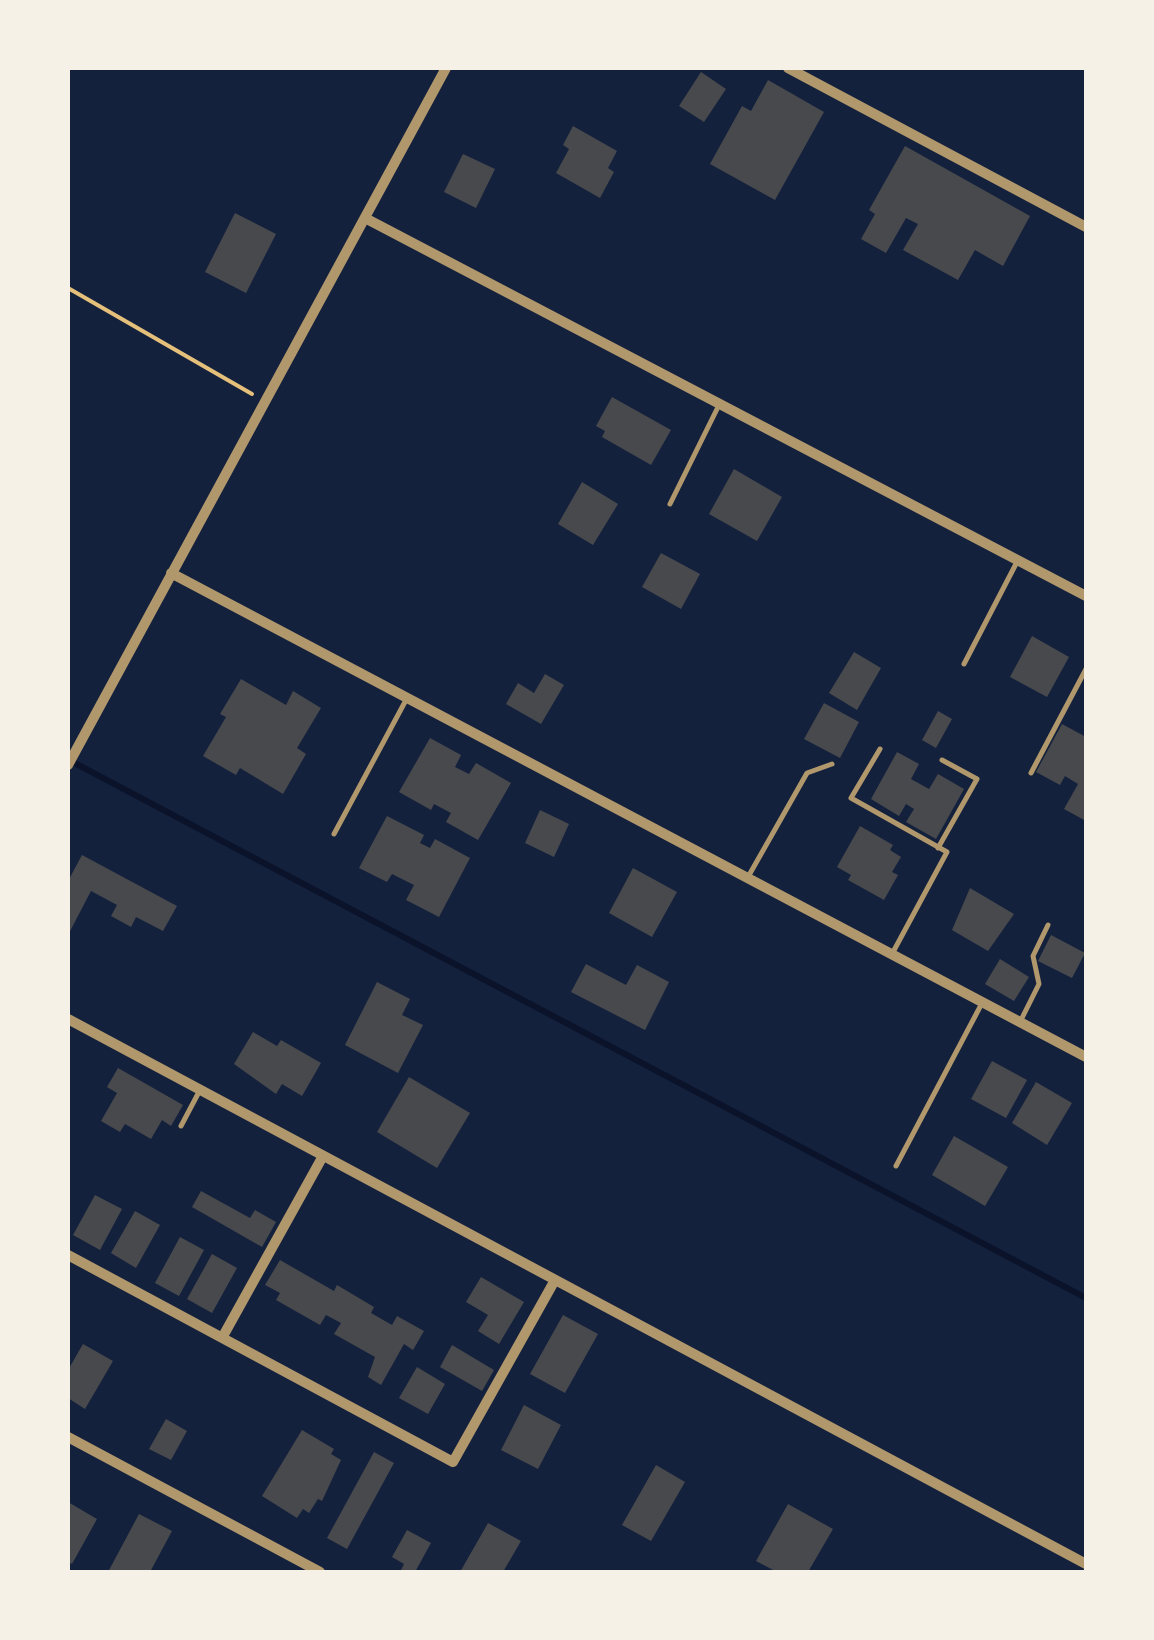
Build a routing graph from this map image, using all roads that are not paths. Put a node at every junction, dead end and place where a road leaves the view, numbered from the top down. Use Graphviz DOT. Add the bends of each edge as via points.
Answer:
graph roads {
  1 [pos="446,68"];
  2 [pos="788,68"];
  3 [pos="365,218"];
  4 [pos="1086,227"];
  5 [pos="721,402"];
  6 [pos="670,504"];
  7 [pos="1018,559"];
  8 [pos="172,573"];
  9 [pos="1086,596"];
  10 [pos="964,664"];
  11 [pos="1086,669"];
  12 [pos="408,698"];
  13 [pos="880,749"];
  14 [pos="942,760"];
  15 [pos="832,764"];
  16 [pos="68,766"];
  17 [pos="1030,774"];
  18 [pos="334,834"];
  19 [pos="938,848"];
  20 [pos="748,878"];
  21 [pos="1048,925"];
  22 [pos="892,954"];
  23 [pos="982,1002"];
  24 [pos="68,1019"];
  25 [pos="1020,1022"];
  26 [pos="1086,1057"];
  27 [pos="200,1090"];
  28 [pos="181,1126"];
  29 [pos="323,1156"];
  30 [pos="896,1166"];
  31 [pos="68,1255"];
  32 [pos="555,1280"];
  33 [pos="222,1338"];
  34 [pos="68,1437"];
  35 [pos="1086,1564"];
  36 [pos="320,1572"];
  1 -- 3 [label="street"];
  2 -- 4 [label="street"];
  3 -- 5 [label="street"];
  3 -- 8 [label="street"];
  5 -- 6 [label="lane"];
  5 -- 7 [label="street"];
  7 -- 9 [label="street"];
  7 -- 10 [label="lane"];
  8 -- 12 [label="street"];
  8 -- 16 [label="street"];
  11 -- 17 [label="lane"];
  12 -- 18 [label="lane"];
  12 -- 20 [label="street"];
  13 -- 19 [label="lane" via="851,798"];
  14 -- 19 [label="lane" via="978,779"];
  15 -- 20 [label="lane" via="807,773"];
  19 -- 22 [label="lane" via="946,852"];
  20 -- 22 [label="street"];
  21 -- 25 [label="lane" via="1033,956 1039,984"];
  22 -- 23 [label="street"];
  23 -- 25 [label="street"];
  23 -- 30 [label="lane"];
  24 -- 27 [label="street"];
  25 -- 26 [label="street"];
  27 -- 28 [label="lane"];
  27 -- 29 [label="street"];
  29 -- 32 [label="street"];
  29 -- 33 [label="street"];
  31 -- 33 [label="street"];
  32 -- 33 [label="street" via="453,1462"];
  32 -- 35 [label="street"];
  34 -- 36 [label="street"];
}
